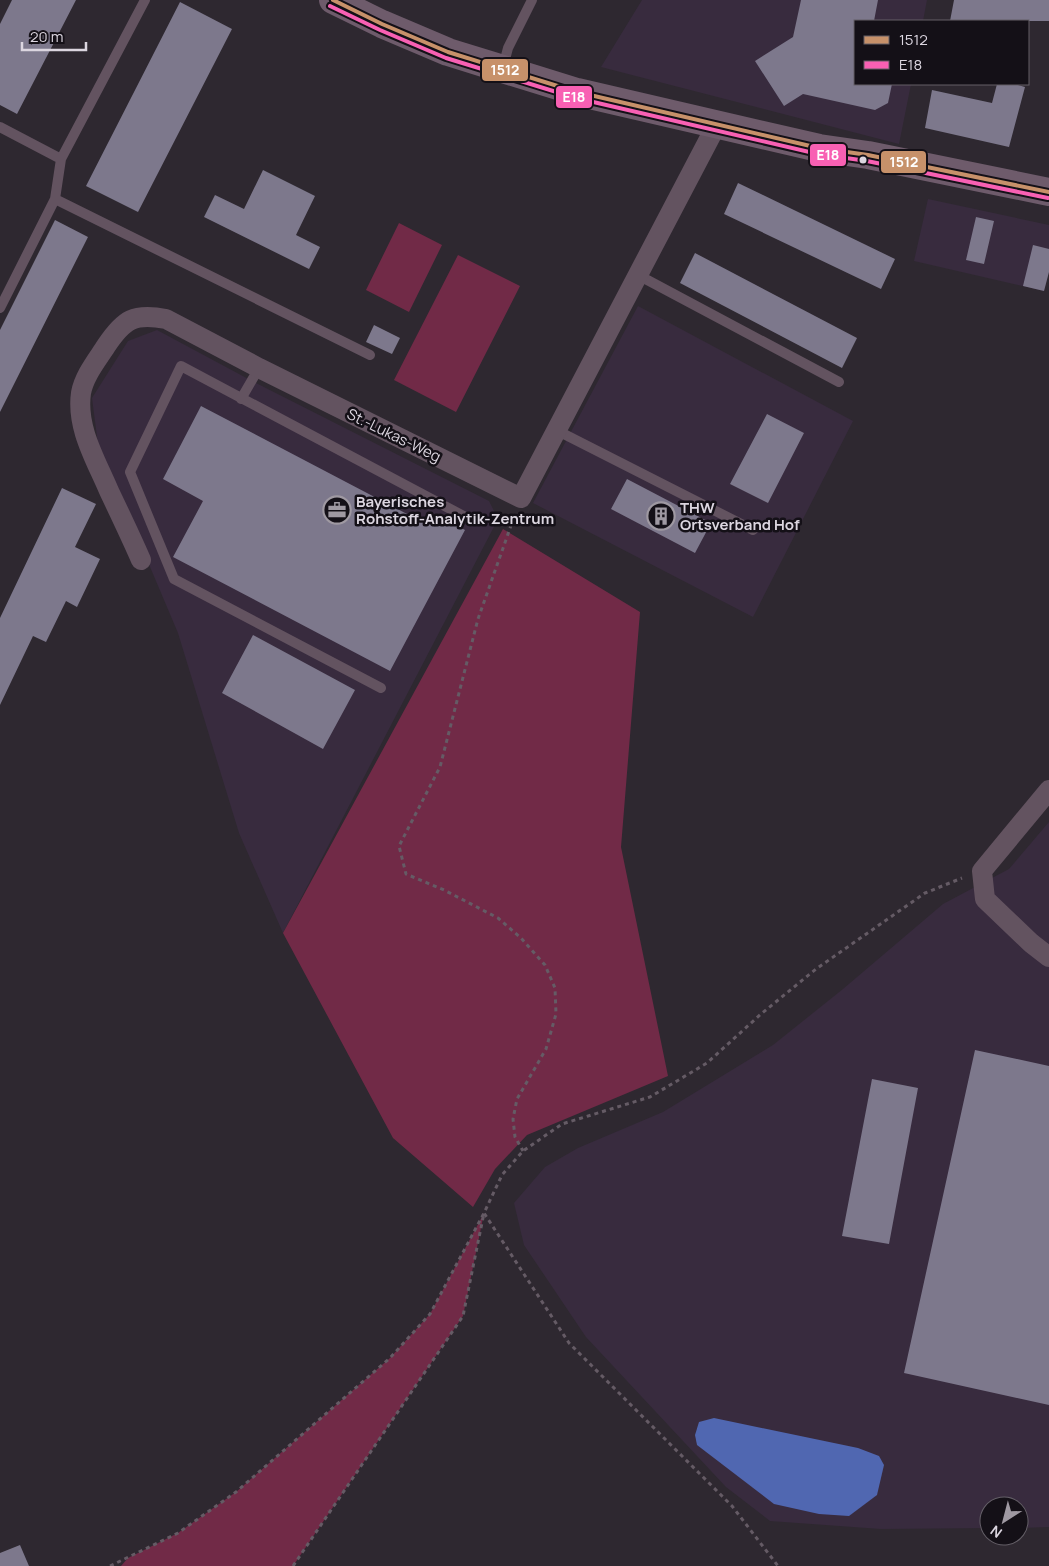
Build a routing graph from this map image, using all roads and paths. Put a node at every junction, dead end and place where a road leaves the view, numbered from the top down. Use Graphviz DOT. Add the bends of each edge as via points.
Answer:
graph roads {
  1 [pos="145,0"];
  2 [pos="333,0"];
  3 [pos="532,0"];
  4 [pos="502,70"];
  5 [pos="716,126"];
  6 [pos="0,128"];
  7 [pos="61,159"];
  8 [pos="1049,192"];
  9 [pos="55,199"];
  10 [pos="638,275"];
  11 [pos="0,308"];
  12 [pos="370,355"];
  13 [pos="259,368"];
  14 [pos="839,382"];
  15 [pos="241,399"];
  16 [pos="556,430"];
  17 [pos="521,498"];
  18 [pos="473,521"];
  19 [pos="754,530"];
  20 [pos="141,560"];
  21 [pos="381,688"];
  22 [pos="1049,790"];
  23 [pos="982,871"];
  24 [pos="1049,957"];
  25 [pos="523,1151"];
  26 [pos="484,1212"];
  27 [pos="110,1566"];
  28 [pos="293,1566"];
  29 [pos="778,1566"];
  1 -- 7 [label="lane"];
  2 -- 4 [label="main road" via="448,52"];
  3 -- 4 [label="lane" via="508,48"];
  4 -- 5 [label="main road"];
  5 -- 8 [label="main road"];
  5 -- 10 [label="street"];
  6 -- 7 [label="lane"];
  7 -- 9 [label="lane"];
  9 -- 11 [label="lane"];
  9 -- 12 [label="lane"];
  10 -- 14 [label="lane"];
  10 -- 16 [label="street"];
  13 -- 15 [label="lane"];
  13 -- 17 [label="street, St.-Lukas-Weg"];
  13 -- 20 [label="street, St.-Lukas-Weg" via="166,319 151,316 134,318 118,328 91,370 81,392 82,423 88,444"];
  15 -- 18 [label="lane"];
  15 -- 21 [label="lane" via="181,366 130,472 174,579"];
  16 -- 17 [label="street"];
  16 -- 19 [label="lane"];
  17 -- 25 [label="path" via="478,619 440,767 399,846 406,874 498,918 545,965 556,988 556,1014 546,1049 517,1099 513,1119 515,1137"];
  22 -- 23 [label="street"];
  23 -- 24 [label="street" via="985,899"];
  23 -- 25 [label="path" via="925,893 816,969 706,1063 650,1097 562,1124"];
  25 -- 26 [label="path" via="502,1175"];
  26 -- 27 [label="path" via="430,1314 390,1358 236,1492 178,1533"];
  26 -- 28 [label="path" via="463,1316"];
  26 -- 29 [label="path" via="568,1343 732,1506"];
}
